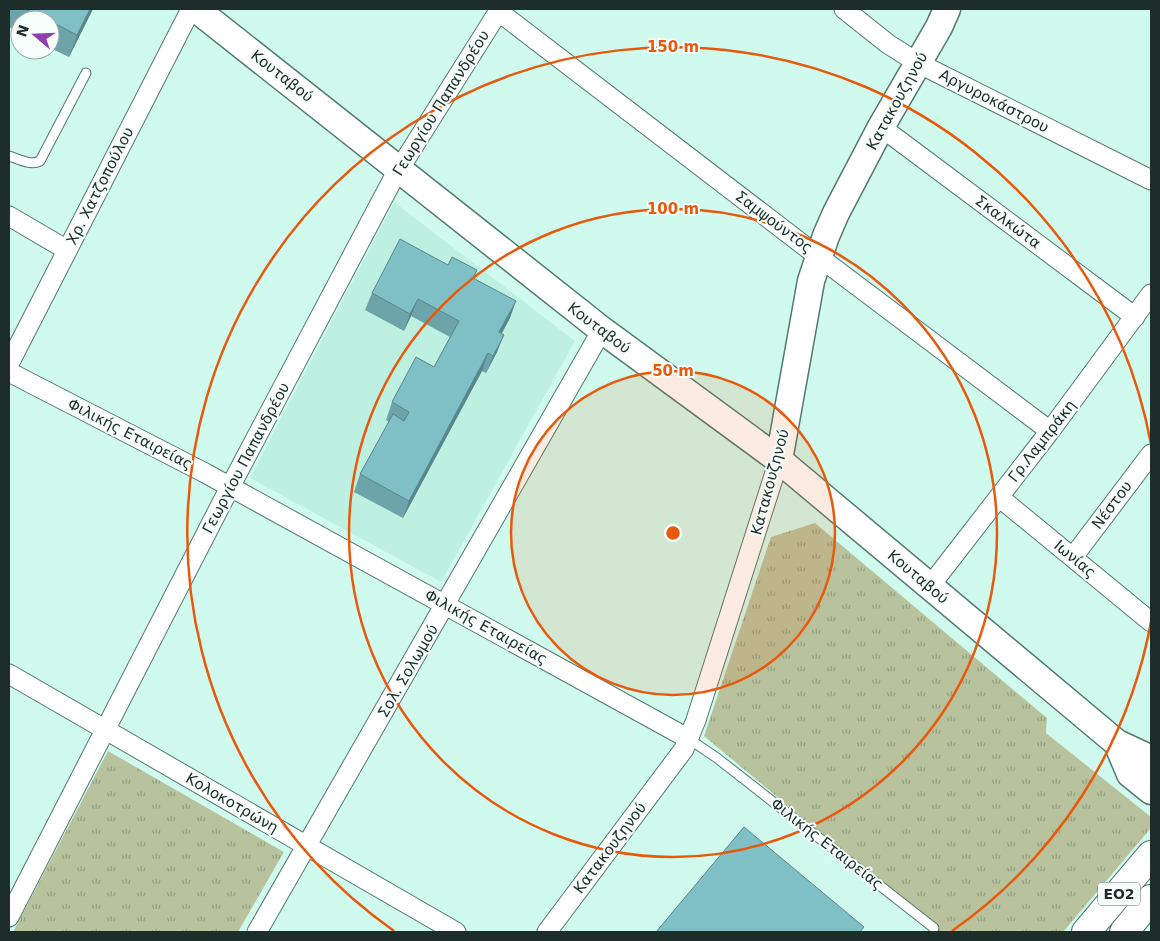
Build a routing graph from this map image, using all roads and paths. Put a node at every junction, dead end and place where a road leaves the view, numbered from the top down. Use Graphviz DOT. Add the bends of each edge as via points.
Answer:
graph roads {
  1 [pos="190,9"];
  2 [pos="196,9"];
  3 [pos="844,9"];
  4 [pos="947,9"];
  5 [pos="499,10"];
  6 [pos="918,63"];
  7 [pos="86,73"];
  8 [pos="881,127"];
  9 [pos="9,156"];
  10 [pos="399,169"];
  11 [pos="1151,180"];
  12 [pos="9,216"];
  13 [pos="67,250"];
  14 [pos="819,257"];
  15 [pos="1151,294"];
  16 [pos="1135,317"];
  17 [pos="602,330"];
  18 [pos="9,364"];
  19 [pos="9,372"];
  20 [pos="1050,431"];
  21 [pos="1151,454"];
  22 [pos="779,460"];
  23 [pos="230,487"];
  24 [pos="999,496"];
  25 [pos="1073,557"];
  26 [pos="930,586"];
  27 [pos="446,604"];
  28 [pos="1151,622"];
  29 [pos="9,674"];
  30 [pos="105,730"];
  31 [pos="689,738"];
  32 [pos="1117,742"];
  33 [pos="1151,761"];
  34 [pos="1151,791"];
  35 [pos="306,846"];
  36 [pos="1151,855"];
  37 [pos="1151,899"];
  38 [pos="9,917"];
  39 [pos="934,928"];
  40 [pos="257,932"];
  41 [pos="456,932"];
  42 [pos="547,932"];
  43 [pos="1086,932"];
  44 [pos="1124,932"];
  1 -- 13 [label="street, Χρ. Χατζοπούλου"];
  2 -- 10 [label="street, Κουταβού"];
  3 -- 6 [label="street, Αργυροκάστρου"];
  4 -- 6 [label="street, Κατακουζηνού"];
  5 -- 10 [label="street, Γεωργίου Παπανδρέου"];
  5 -- 14 [label="street, Σαμψούντος"];
  6 -- 8 [label="street, Κατακουζηνού"];
  6 -- 11 [label="street, Αργυροκάστρου"];
  7 -- 9 [label="lane" via="40,161 35,164"];
  8 -- 14 [label="street, Κατακουζηνού" via="836,213"];
  8 -- 16 [label="street, Σκαλκώτα"];
  10 -- 17 [label="street, Κουταβού"];
  10 -- 23 [label="street, Γεωργίου Παπανδρέου"];
  12 -- 13 [label="street"];
  13 -- 18 [label="street, Χρ. Χατζοπούλου"];
  14 -- 20 [label="street, Σαμψούντος"];
  14 -- 22 [label="street, Κατακουζηνού" via="811,281"];
  15 -- 16 [label="street, Γρ.Λαμπράκη"];
  16 -- 20 [label="street, Γρ.Λαμπράκη"];
  17 -- 22 [label="street, Κουταβού"];
  17 -- 27 [label="street, Σολ. Σολωμού"];
  19 -- 23 [label="street, Φιλικής Εταιρείας"];
  20 -- 24 [label="street, Γρ.Λαμπράκη"];
  21 -- 25 [label="street, Νέστου"];
  22 -- 26 [label="street, Κουταβού"];
  22 -- 31 [label="street, Κατακουζηνού"];
  23 -- 27 [label="street, Φιλικής Εταιρείας"];
  23 -- 30 [label="street, Γεωργίου Παπανδρέου"];
  24 -- 25 [label="street, Ιωνίας"];
  24 -- 26 [label="street, Γρ.Λαμπράκη"];
  25 -- 28 [label="street, Ιωνίας"];
  26 -- 32 [label="street, Κουταβού"];
  27 -- 31 [label="street, Φιλικής Εταιρείας"];
  27 -- 35 [label="street, Σολ. Σολωμού"];
  29 -- 30 [label="street, Κολοκοτρώνη"];
  30 -- 35 [label="street, Κολοκοτρώνη"];
  30 -- 38 [label="street, Γεωργίου Παπανδρέου"];
  31 -- 39 [label="lane, Φιλικής Εταιρείας"];
  31 -- 42 [label="street, Κατακουζηνού"];
  32 -- 33 [label="street, Κουταβού"];
  32 -- 34 [label="street" via="1130,774"];
  35 -- 40 [label="street, Σολ. Σολωμού"];
  35 -- 41 [label="street, Κολοκοτρώνη"];
  36 -- 43 [label="main road, ΕΟ2"];
  37 -- 44 [label="main road, ΕΟ2"];
}
